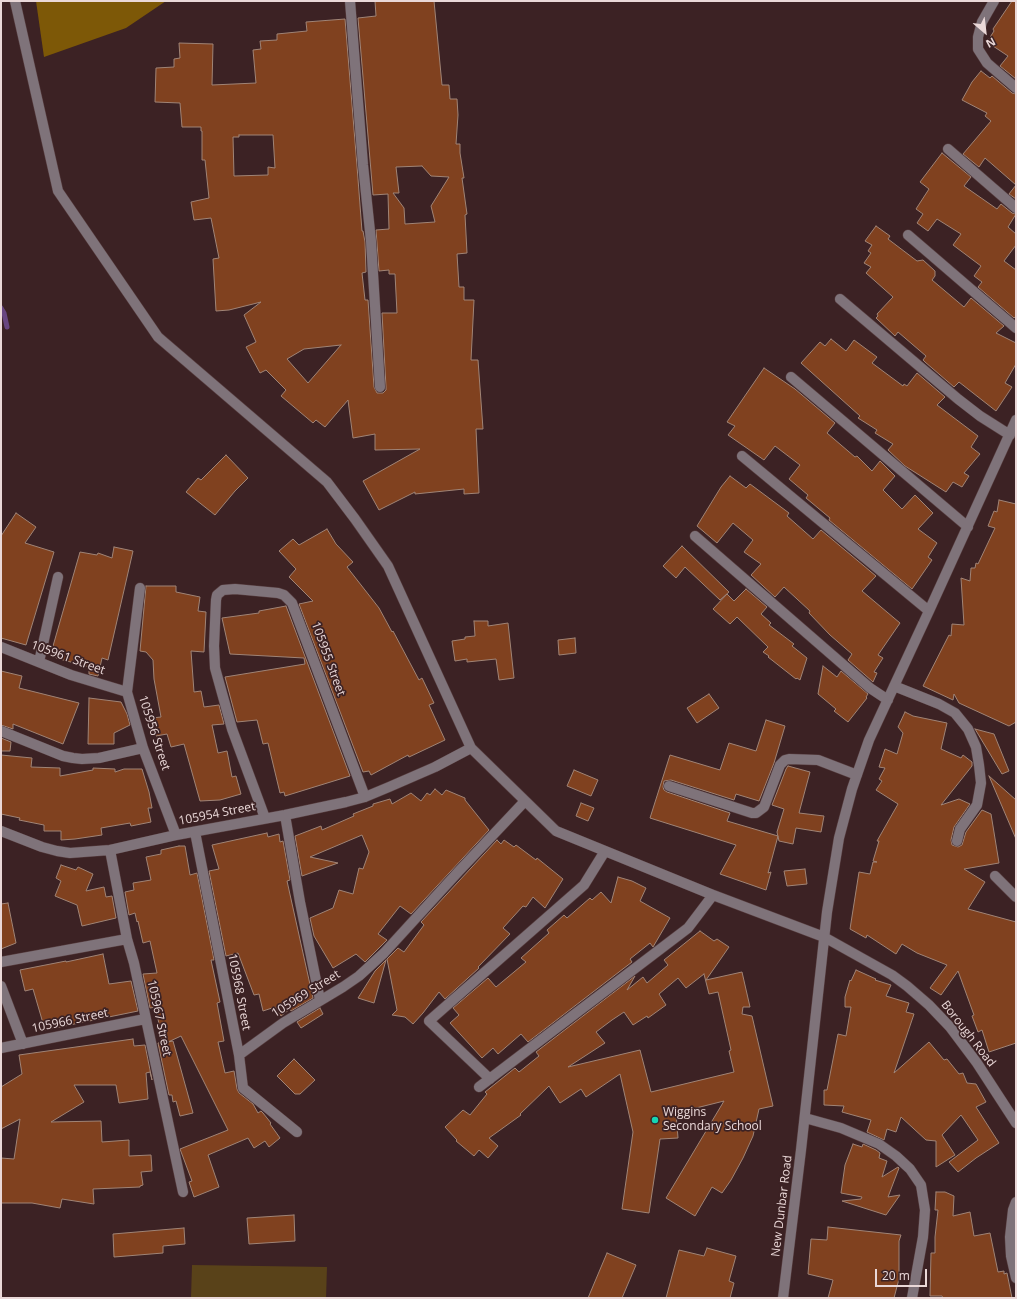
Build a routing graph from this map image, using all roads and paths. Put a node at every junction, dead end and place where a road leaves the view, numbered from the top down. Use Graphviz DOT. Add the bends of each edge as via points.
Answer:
graph roads {
  1 [pos="15,1"];
  2 [pos="350,1"];
  3 [pos="994,1"];
  4 [pos="1016,88"];
  5 [pos="948,149"];
  6 [pos="1016,208"];
  7 [pos="908,235"];
  8 [pos="840,299"];
  9 [pos="1016,328"];
  10 [pos="791,377"];
  11 [pos="380,387"];
  12 [pos="1016,420"];
  13 [pos="1010,435"];
  14 [pos="742,456"];
  15 [pos="968,527"];
  16 [pos="695,536"];
  17 [pos="58,577"];
  18 [pos="140,588"];
  19 [pos="929,611"];
  20 [pos="1,647"];
  21 [pos="39,662"];
  22 [pos="894,686"];
  23 [pos="127,692"];
  24 [pos="888,700"];
  25 [pos="1,731"];
  26 [pos="143,748"];
  27 [pos="472,748"];
  28 [pos="857,775"];
  29 [pos="669,786"];
  30 [pos="365,797"];
  31 [pos="525,801"];
  32 [pos="285,815"];
  33 [pos="264,818"];
  34 [pos="1,832"];
  35 [pos="195,832"];
  36 [pos="176,835"];
  37 [pos="957,841"];
  38 [pos="110,850"];
  39 [pos="605,851"];
  40 [pos="995,876"];
  41 [pos="713,895"];
  42 [pos="1016,897"];
  43 [pos="824,937"];
  44 [pos="127,939"];
  45 [pos="1,962"];
  46 [pos="1,986"];
  47 [pos="320,1000"];
  48 [pos="145,1019"];
  49 [pos="23,1044"];
  50 [pos="1,1048"];
  51 [pos="239,1055"];
  52 [pos="490,1079"];
  53 [pos="479,1087"];
  54 [pos="805,1118"];
  55 [pos="1016,1124"];
  56 [pos="297,1132"];
  57 [pos="183,1192"];
  58 [pos="1016,1202"];
  59 [pos="1016,1278"];
  60 [pos="783,1298"];
  61 [pos="912,1298"];
  1 -- 27 [label="street" via="58,191 158,337 327,482 336,494 388,566"];
  2 -- 11 [label="street" via="371,241"];
  3 -- 4 [label="street" via="982,22 978,49 987,63"];
  5 -- 6 [label="street"];
  7 -- 9 [label="street"];
  8 -- 13 [label="street" via="958,399"];
  10 -- 15 [label="street"];
  12 -- 13 [label="street, New Dunbar Road"];
  13 -- 15 [label="street, New Dunbar Road"];
  14 -- 19 [label="street"];
  15 -- 19 [label="street, New Dunbar Road"];
  16 -- 24 [label="street" via="870,688"];
  17 -- 21 [label="street"];
  18 -- 23 [label="street, 105956 Street"];
  19 -- 22 [label="street, New Dunbar Road"];
  20 -- 21 [label="street, 105961 Street"];
  21 -- 23 [label="street, 105961 Street"];
  22 -- 24 [label="street, New Dunbar Road"];
  22 -- 37 [label="street" via="955,713 968,729 976,747 980,783 977,805 960,829"];
  23 -- 26 [label="street, 105956 Street"];
  24 -- 28 [label="street, New Dunbar Road" via="869,740"];
  25 -- 26 [label="street" via="73,758 99,758"];
  26 -- 36 [label="street, 105956 Street"];
  27 -- 30 [label="street, 105954 Street"];
  27 -- 31 [label="street, Borough Road"];
  28 -- 29 [label="street" via="818,760 785,760 780,765 764,807 756,813"];
  28 -- 43 [label="street, New Dunbar Road" via="839,838"];
  30 -- 32 [label="street, 105954 Street"];
  30 -- 33 [label="street, 105955 Street" via="292,603 278,593 227,589 217,595 215,668 232,729"];
  31 -- 39 [label="street, Borough Road" via="556,831"];
  31 -- 47 [label="street, 105969 Street" via="384,953 359,976"];
  32 -- 33 [label="street, 105954 Street"];
  32 -- 47 [label="street"];
  33 -- 35 [label="street, 105954 Street"];
  34 -- 38 [label="street, 105954 Street" via="57,851 78,853"];
  35 -- 36 [label="street, 105954 Street"];
  35 -- 51 [label="street, 105968 Street"];
  36 -- 38 [label="street, 105954 Street"];
  38 -- 44 [label="street, 105967 Street"];
  39 -- 41 [label="street, Borough Road"];
  39 -- 52 [label="street" via="584,886 429,1021"];
  40 -- 42 [label="street"];
  41 -- 43 [label="street, Borough Road"];
  41 -- 52 [label="street" via="688,928"];
  43 -- 54 [label="street, New Dunbar Road"];
  43 -- 55 [label="street, Borough Road" via="892,975 929,1005 976,1063"];
  44 -- 45 [label="street"];
  44 -- 48 [label="street, 105967 Street"];
  46 -- 49 [label="street"];
  47 -- 51 [label="street, 105969 Street" via="267,1033"];
  48 -- 49 [label="street, 105966 Street"];
  48 -- 57 [label="street, 105967 Street"];
  49 -- 50 [label="street, 105966 Street"];
  51 -- 56 [label="street, 105968 Street" via="243,1088"];
  52 -- 53 [label="street"];
  54 -- 60 [label="street, New Dunbar Road"];
  54 -- 61 [label="street" via="841,1128 879,1144 910,1169 921,1185 925,1210 923,1237"];
  58 -- 59 [label="street" via="1010,1237"];
}
